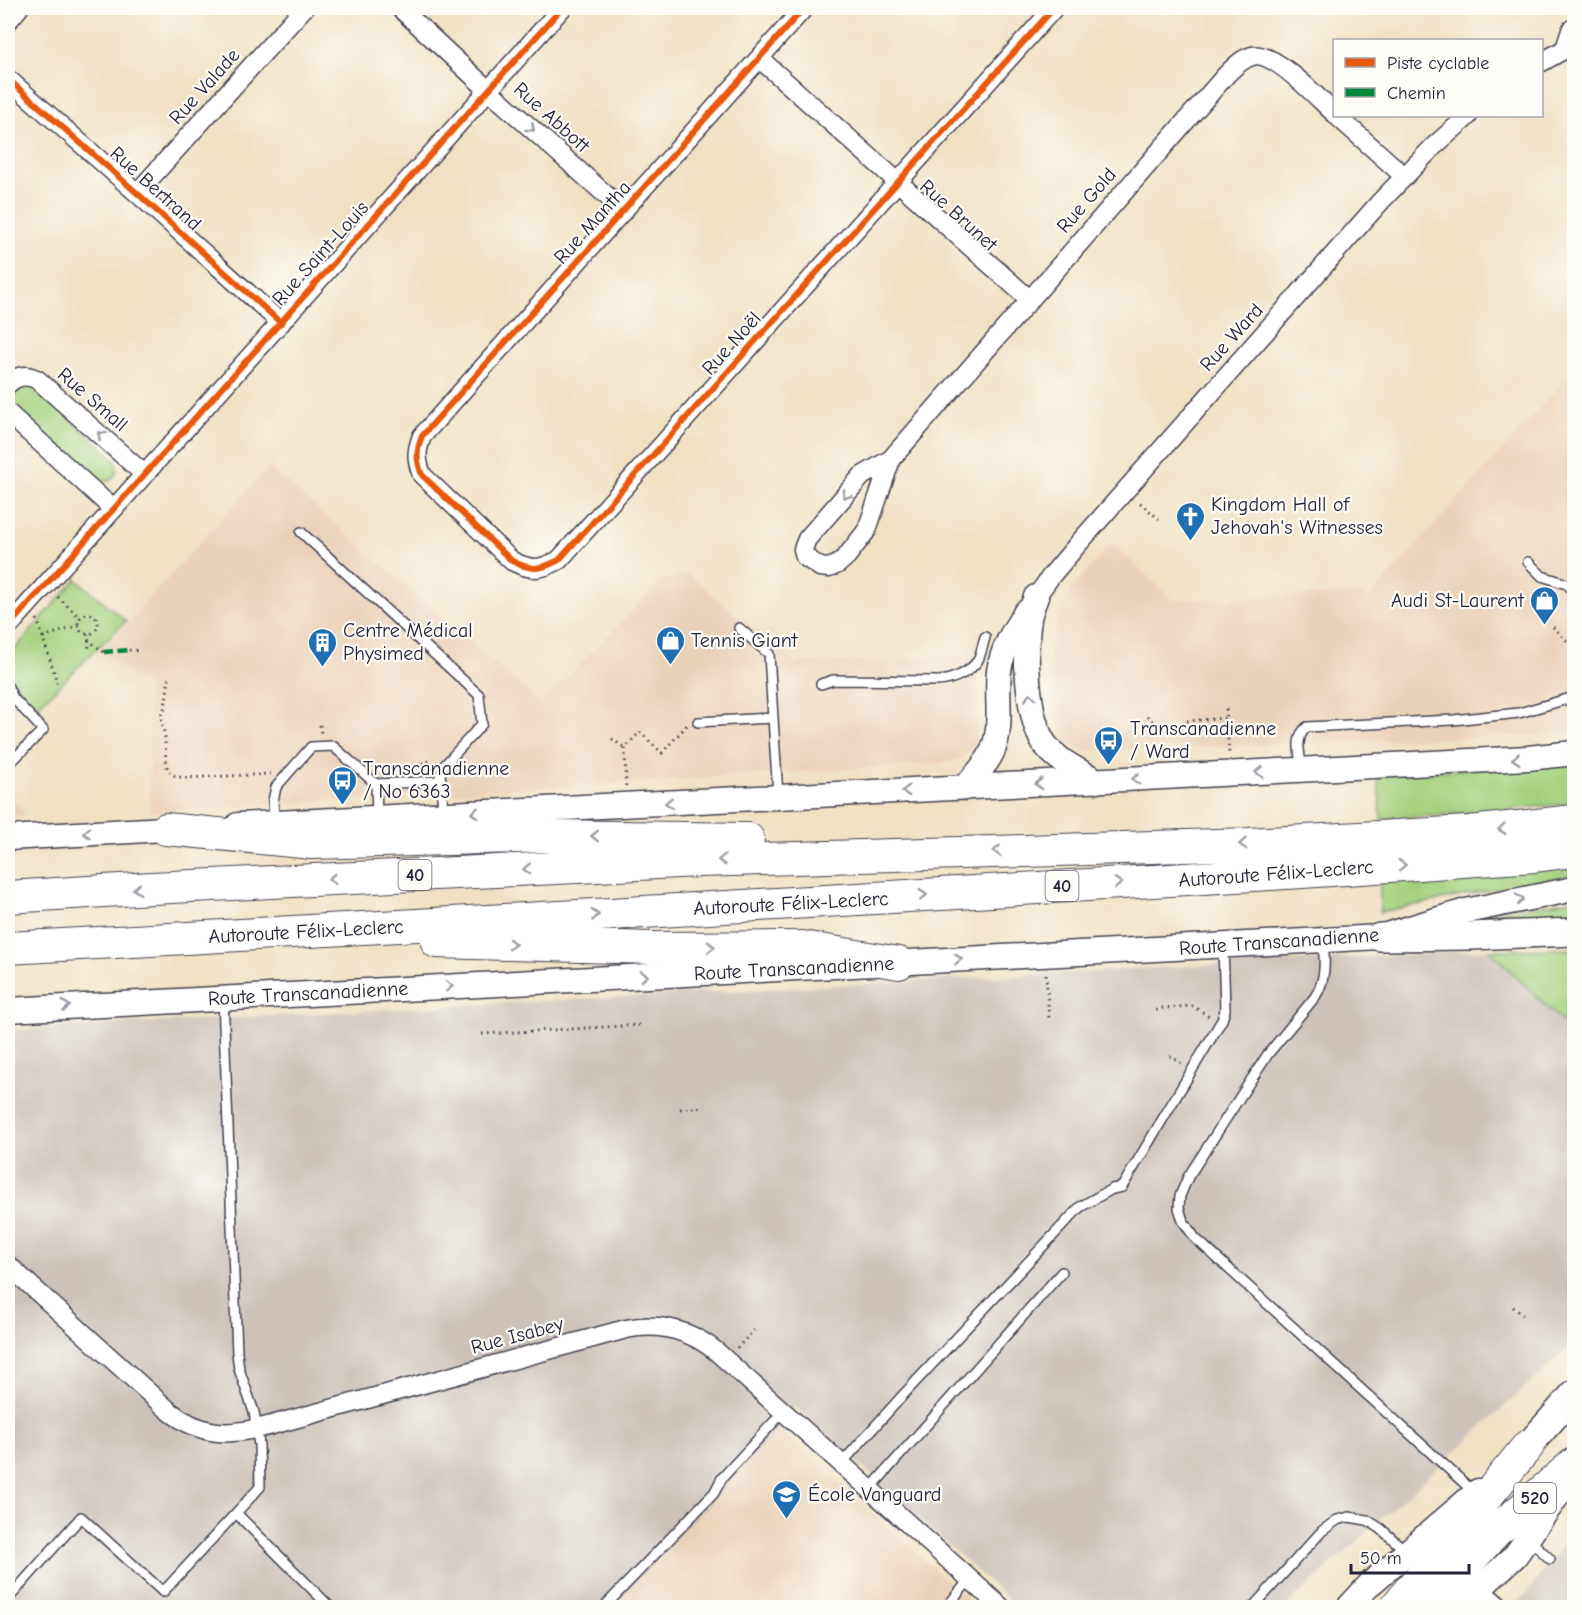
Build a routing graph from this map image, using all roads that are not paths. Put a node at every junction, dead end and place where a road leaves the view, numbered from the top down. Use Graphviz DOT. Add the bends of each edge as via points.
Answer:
graph roads {
  1 [pos="19,8"];
  2 [pos="304,8"];
  3 [pos="400,8"];
  4 [pos="562,8"];
  5 [pos="804,8"];
  6 [pos="1054,8"];
  7 [pos="8,21"];
  8 [pos="1573,40"];
  9 [pos="760,59"];
  10 [pos="1543,61"];
  11 [pos="8,79"];
  12 [pos="487,89"];
  13 [pos="1333,111"];
  14 [pos="1339,117"];
  15 [pos="1467,117"];
  16 [pos="1404,176"];
  17 [pos="897,182"];
  18 [pos="137,193"];
  19 [pos="624,211"];
  20 [pos="1029,299"];
  21 [pos="280,322"];
  22 [pos="8,384"];
  23 [pos="8,413"];
  24 [pos="891,459"];
  25 [pos="418,463"];
  26 [pos="144,474"];
  27 [pos="113,509"];
  28 [pos="302,532"];
  29 [pos="1528,562"];
  30 [pos="1575,591"];
  31 [pos="1036,597"];
  32 [pos="8,627"];
  33 [pos="739,628"];
  34 [pos="985,637"];
  35 [pos="821,684"];
  36 [pos="8,687"];
  37 [pos="1575,697"];
  38 [pos="10,701"];
  39 [pos="774,718"];
  40 [pos="693,723"];
  41 [pos="1575,753"];
  42 [pos="8,762"];
  43 [pos="1302,770"];
  44 [pos="441,781"];
  45 [pos="1097,781"];
  46 [pos="376,784"];
  47 [pos="964,788"];
  48 [pos="778,798"];
  49 [pos="443,815"];
  50 [pos="377,818"];
  51 [pos="1575,821"];
  52 [pos="274,823"];
  53 [pos="166,829"];
  54 [pos="8,838"];
  55 [pos="1575,851"];
  56 [pos="940,853"];
  57 [pos="1301,857"];
  58 [pos="1575,889"];
  59 [pos="8,897"];
  60 [pos="1575,932"];
  61 [pos="201,937"];
  62 [pos="1380,937"];
  63 [pos="1323,940"];
  64 [pos="1223,945"];
  65 [pos="8,948"];
  66 [pos="899,963"];
  67 [pos="223,997"];
  68 [pos="8,1010"];
  69 [pos="8,1265"];
  70 [pos="1062,1272"];
  71 [pos="1575,1394"];
  72 [pos="783,1412"];
  73 [pos="256,1429"];
  74 [pos="1528,1446"];
  75 [pos="841,1464"];
  76 [pos="1575,1464"];
  77 [pos="1575,1472"];
  78 [pos="870,1489"];
  79 [pos="1475,1493"];
  80 [pos="236,1513"];
  81 [pos="1528,1538"];
  82 [pos="1407,1552"];
  83 [pos="1550,1559"];
  84 [pos="970,1579"];
  85 [pos="1479,1589"];
  86 [pos="8,1599"];
  87 [pos="331,1608"];
  88 [pos="603,1608"];
  89 [pos="946,1608"];
  90 [pos="1002,1608"];
  91 [pos="1252,1608"];
  92 [pos="1348,1608"];
  93 [pos="1395,1608"];
  94 [pos="1427,1608"];
  95 [pos="1463,1608"];
  96 [pos="1501,1608"];
  1 -- 7 [label="street"];
  2 -- 18 [label="street, Rue Valade"];
  3 -- 12 [label="street, Rue Abbott"];
  4 -- 12 [label="street, Rue Saint-Louis"];
  5 -- 9 [label="street, Rue Mantha"];
  6 -- 17 [label="street, Rue Noël"];
  8 -- 10 [label="street"];
  9 -- 17 [label="street, Rue Brunet"];
  9 -- 19 [label="street, Rue Mantha"];
  11 -- 18 [label="street, Rue Bertrand"];
  12 -- 19 [label="street, Rue Abbott, one-way"];
  12 -- 21 [label="street, Rue Saint-Louis"];
  13 -- 20 [label="street, Rue Gold" via="1272,59 1253,55 1243,60"];
  14 -- 16 [label="street, Rue Gold"];
  15 -- 16 [label="street, Rue Ward"];
  16 -- 31 [label="street, Rue Ward" via="1072,550"];
  17 -- 20 [label="street, Rue Brunet"];
  17 -- 25 [label="street, Rue Noël" via="559,560 543,568 512,561 422,475"];
  18 -- 21 [label="street, Rue Bertrand"];
  19 -- 25 [label="street, Rue Mantha" via="422,436 417,449"];
  20 -- 24 [label="street, Rue Gold"];
  21 -- 26 [label="street, Rue Saint-Louis"];
  26 -- 22 [label="street, Rue Small, one-way" via="38,380 24,376"];
  23 -- 27 [label="street"];
  24 -- 24 [label="street, Rue Gold, one-way" via="862,476 807,539 805,557 829,568 847,556 867,530"];
  26 -- 27 [label="street, Rue Saint-Louis"];
  27 -- 32 [label="street, Rue Saint-Louis"];
  28 -- 44 [label="lane" via="478,692 482,724 442,768"];
  29 -- 30 [label="lane" via="1542,576 1568,584"];
  45 -- 31 [label="main road, one-way" via="1051,751 1035,720 1026,652"];
  31 -- 47 [label="main road" via="1002,657 993,748"];
  33 -- 39 [label="lane" via="769,654"];
  34 -- 35 [label="lane" via="978,660 949,680 833,680"];
  36 -- 38 [label="lane"];
  37 -- 43 [label="lane" via="1519,713 1307,727 1299,737"];
  38 -- 42 [label="lane" via="43,730"];
  39 -- 40 [label="lane"];
  39 -- 48 [label="lane"];
  41 -- 43 [label="main road, one-way"];
  43 -- 45 [label="main road, one-way"];
  44 -- 46 [label="lane"];
  44 -- 49 [label="lane"];
  45 -- 47 [label="main road, one-way"];
  46 -- 50 [label="lane"];
  46 -- 52 [label="lane" via="333,746 311,747 276,787"];
  47 -- 48 [label="main road, one-way"];
  48 -- 49 [label="main road, one-way"];
  49 -- 50 [label="main road"];
  50 -- 52 [label="main road"];
  51 -- 57 [label="highway, Autoroute Félix-Leclerc / 40, one-way"];
  52 -- 53 [label="main road"];
  53 -- 54 [label="main road, one-way"];
  56 -- 53 [label="highway, one-way" via="822,840 550,836 312,843"];
  57 -- 55 [label="highway, Autoroute Félix-Leclerc / 40, one-way" via="1535,855"];
  57 -- 56 [label="highway, Autoroute Félix-Leclerc / 40, one-way"];
  56 -- 59 [label="highway, Autoroute Félix-Leclerc / 40, one-way" via="570,867"];
  61 -- 57 [label="highway, Autoroute Félix-Leclerc / 40, one-way" via="606,914"];
  62 -- 58 [label="main road, Route Transcanadienne, one-way" via="1466,911"];
  60 -- 62 [label="main road"];
  61 -- 65 [label="highway, Autoroute Félix-Leclerc / 40"];
  61 -- 66 [label="highway, one-way" via="653,948 802,946"];
  62 -- 63 [label="main road, Route Transcanadienne"];
  63 -- 64 [label="main road, Route Transcanadienne"];
  63 -- 79 [label="lane" via="1324,981 1320,989 1268,1054 1198,1160 1182,1189 1180,1214 1195,1238"];
  66 -- 64 [label="main road, Route Transcanadienne, one-way"];
  64 -- 75 [label="lane" via="1222,1020 1122,1187 1080,1207"];
  67 -- 66 [label="main road, Route Transcanadienne, one-way"];
  68 -- 67 [label="main road, Route Transcanadienne, one-way"];
  67 -- 73 [label="lane" via="237,1353"];
  69 -- 73 [label="street, Rue Isabey" via="175,1416 216,1432"];
  70 -- 78 [label="lane"];
  71 -- 74 [label="main road"];
  72 -- 73 [label="street, Rue Isabey" via="708,1345 681,1331 647,1325"];
  72 -- 75 [label="street, Rue Isabey"];
  72 -- 88 [label="lane" via="722,1478 714,1493"];
  73 -- 80 [label="lane" via="260,1487"];
  74 -- 79 [label="main road"];
  74 -- 93 [label="highway, 520"];
  75 -- 78 [label="street, Rue Isabey"];
  76 -- 94 [label="highway, 520" via="1495,1532"];
  77 -- 81 [label="main road"];
  78 -- 84 [label="street, Rue Isabey"];
  79 -- 82 [label="main road"];
  80 -- 86 [label="lane" via="163,1592 81,1517"];
  80 -- 87 [label="lane"];
  81 -- 83 [label="lane"];
  81 -- 85 [label="main road" via="1515,1556"];
  82 -- 91 [label="lane" via="1367,1520 1337,1520 1322,1531"];
  82 -- 92 [label="main road"];
  84 -- 89 [label="lane"];
  84 -- 90 [label="street, Rue Isabey"];
  85 -- 95 [label="main road"];
  85 -- 96 [label="street"];
}
